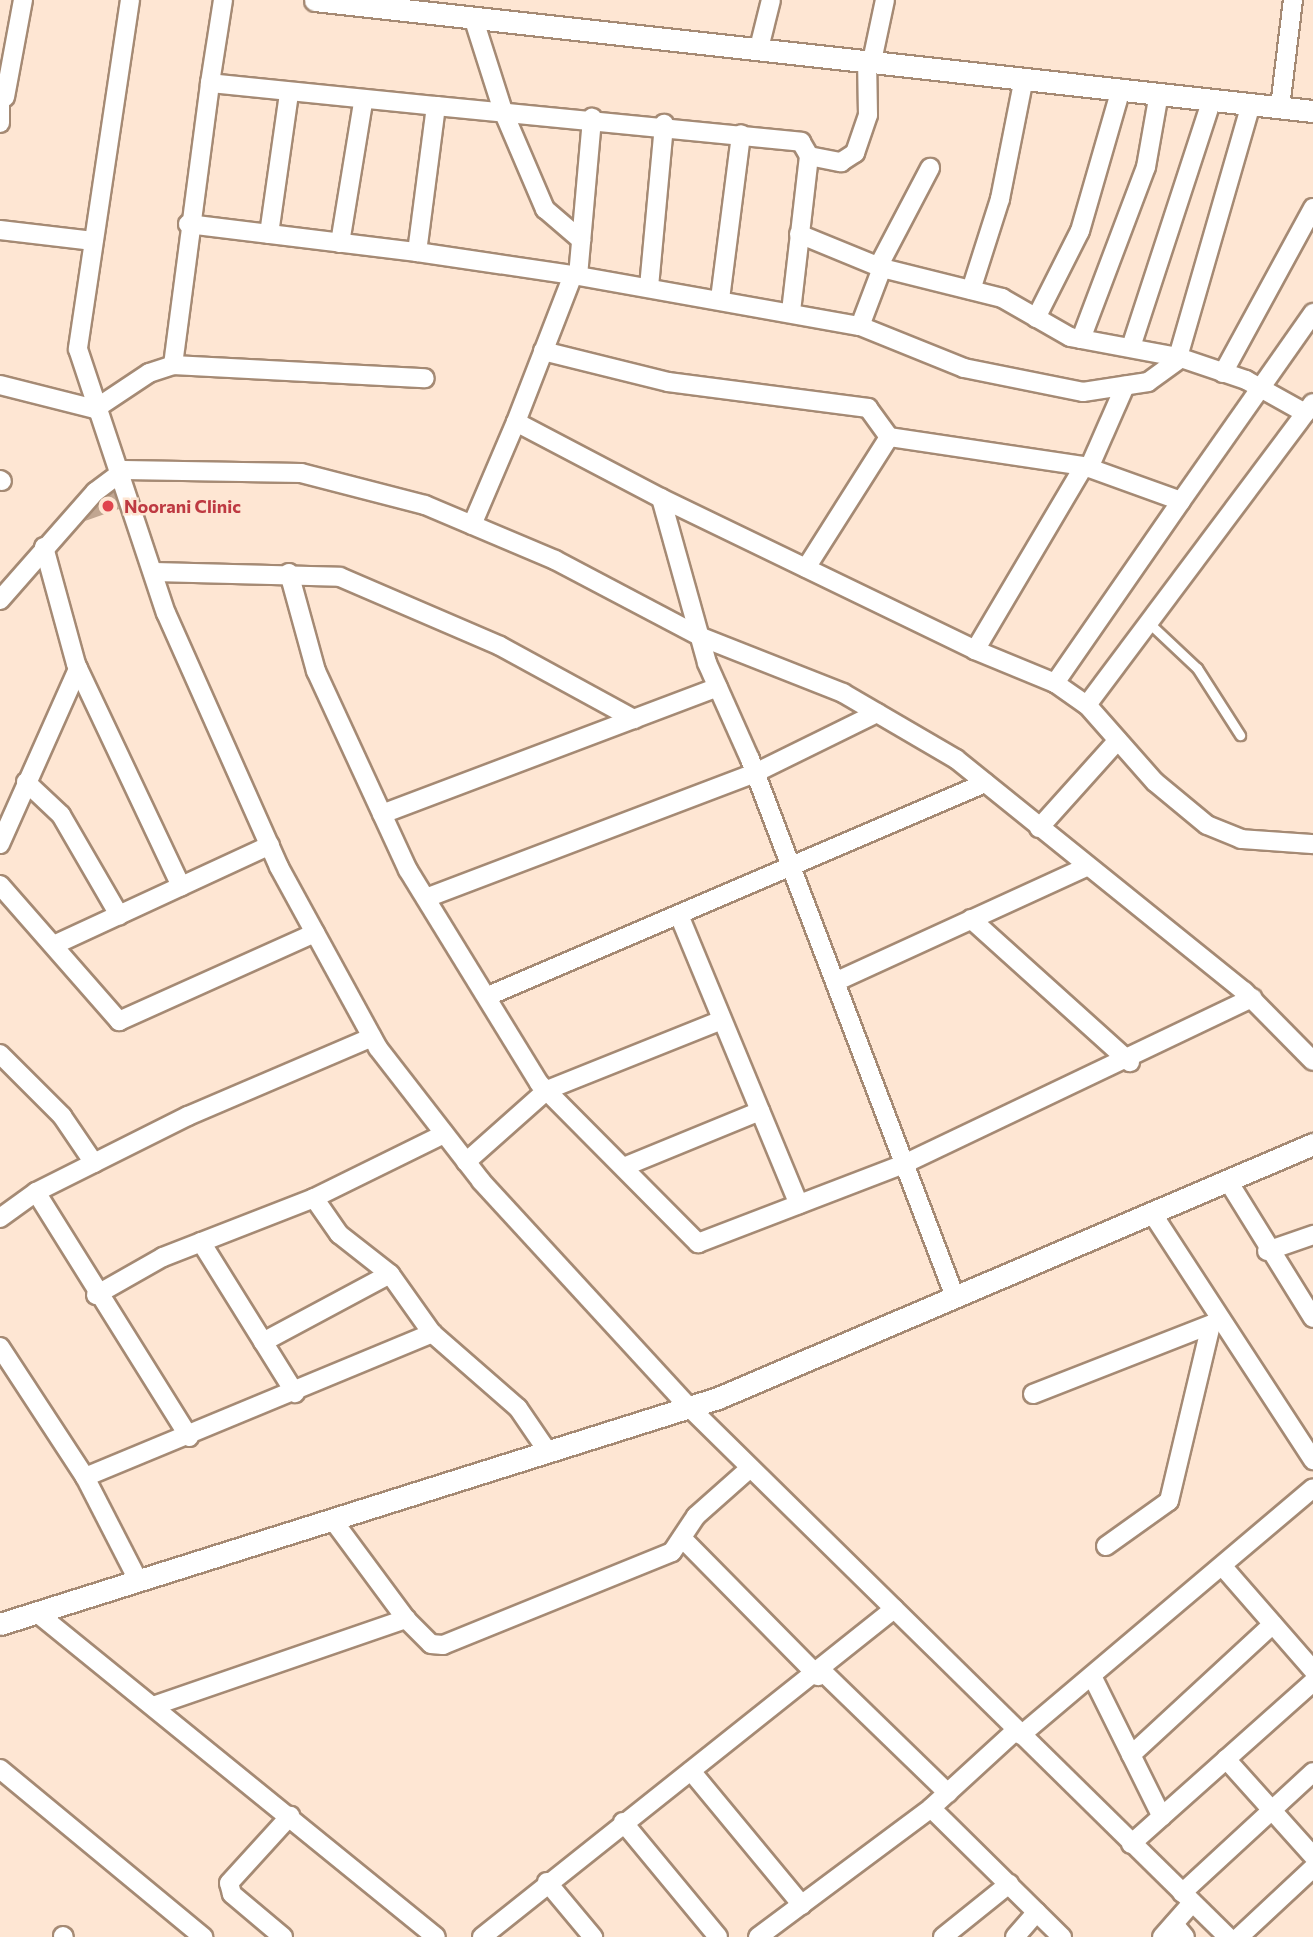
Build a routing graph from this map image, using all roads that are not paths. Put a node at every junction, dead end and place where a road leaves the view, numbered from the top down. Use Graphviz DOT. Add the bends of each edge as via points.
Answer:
graph roads {
  1 [pos="23,0"];
  2 [pos="130,0"];
  3 [pos="223,0"];
  4 [pos="315,0"];
  5 [pos="771,0"];
  6 [pos="884,0"];
  7 [pos="1293,0"];
  8 [pos="474,17"];
  9 [pos="759,48"];
  10 [pos="870,61"];
  11 [pos="1024,78"];
  12 [pos="210,83"];
  13 [pos="1121,89"];
  14 [pos="289,93"];
  15 [pos="1159,93"];
  16 [pos="2,96"];
  17 [pos="1212,99"];
  18 [pos="363,102"];
  19 [pos="1251,104"];
  20 [pos="436,106"];
  21 [pos="1280,107"];
  22 [pos="503,111"];
  23 [pos="1313,111"];
  24 [pos="592,118"];
  25 [pos="0,123"];
  26 [pos="664,124"];
  27 [pos="741,134"];
  28 [pos="809,156"];
  29 [pos="930,168"];
  30 [pos="1313,208"];
  31 [pos="188,224"];
  32 [pos="0,230"];
  33 [pos="269,234"];
  34 [pos="799,234"];
  35 [pos="581,240"];
  36 [pos="93,242"];
  37 [pos="340,243"];
  38 [pos="416,252"];
  39 [pos="880,268"];
  40 [pos="575,275"];
  41 [pos="649,287"];
  42 [pos="971,290"];
  43 [pos="720,299"];
  44 [pos="791,311"];
  45 [pos="1313,313"];
  46 [pos="1036,318"];
  47 [pos="860,326"];
  48 [pos="1081,339"];
  49 [pos="1132,346"];
  50 [pos="543,351"];
  51 [pos="1179,358"];
  52 [pos="173,365"];
  53 [pos="1223,373"];
  54 [pos="425,379"];
  55 [pos="0,385"];
  56 [pos="1125,386"];
  57 [pos="1264,390"];
  58 [pos="1309,408"];
  59 [pos="95,409"];
  60 [pos="516,422"];
  61 [pos="888,438"];
  62 [pos="1086,467"];
  63 [pos="124,470"];
  64 [pos="661,498"];
  65 [pos="1181,501"];
  66 [pos="472,525"];
  67 [pos="44,547"];
  68 [pos="806,568"];
  69 [pos="155,572"];
  70 [pos="289,573"];
  71 [pos="0,600"];
  72 [pos="1149,623"];
  73 [pos="701,637"];
  74 [pos="975,650"];
  75 [pos="79,669"];
  76 [pos="1055,683"];
  77 [pos="718,687"];
  78 [pos="1087,705"];
  79 [pos="877,713"];
  80 [pos="634,719"];
  81 [pos="1240,735"];
  82 [pos="1118,740"];
  83 [pos="755,773"];
  84 [pos="26,782"];
  85 [pos="985,783"];
  86 [pos="382,814"];
  87 [pos="1039,828"];
  88 [pos="0,844"];
  89 [pos="1313,844"];
  90 [pos="270,845"];
  91 [pos="1086,867"];
  92 [pos="792,868"];
  93 [pos="0,885"];
  94 [pos="181,886"];
  95 [pos="426,898"];
  96 [pos="119,915"];
  97 [pos="679,915"];
  98 [pos="971,919"];
  99 [pos="315,933"];
  100 [pos="54,945"];
  101 [pos="835,982"];
  102 [pos="488,996"];
  103 [pos="1252,998"];
  104 [pos="722,1020"];
  105 [pos="372,1037"];
  106 [pos="0,1054"];
  107 [pos="1313,1060"];
  108 [pos="1130,1062"];
  109 [pos="547,1090"];
  110 [pos="760,1111"];
  111 [pos="444,1134"];
  112 [pos="1313,1144"];
  113 [pos="466,1162"];
  114 [pos="94,1163"];
  115 [pos="904,1164"];
  116 [pos="626,1166"];
  117 [pos="1228,1181"];
  118 [pos="36,1192"];
  119 [pos="314,1198"];
  120 [pos="799,1204"];
  121 [pos="1152,1213"];
  122 [pos="0,1217"];
  123 [pos="1313,1235"];
  124 [pos="201,1242"];
  125 [pos="1267,1251"];
  126 [pos="390,1274"];
  127 [pos="96,1295"];
  128 [pos="955,1297"];
  129 [pos="1313,1318"];
  130 [pos="1216,1323"];
  131 [pos="432,1333"];
  132 [pos="263,1342"];
  133 [pos="0,1347"];
  134 [pos="295,1393"];
  135 [pos="1034,1394"];
  136 [pos="689,1408"];
  137 [pos="189,1437"];
  138 [pos="548,1452"];
  139 [pos="1313,1460"];
  140 [pos="750,1468"];
  141 [pos="85,1477"];
  142 [pos="1313,1488"];
  143 [pos="332,1519"];
  144 [pos="682,1538"];
  145 [pos="1106,1546"];
  146 [pos="1224,1568"];
  147 [pos="138,1580"];
  148 [pos="894,1609"];
  149 [pos="36,1612"];
  150 [pos="406,1619"];
  151 [pos="0,1624"];
  152 [pos="1273,1624"];
  153 [pos="1313,1670"];
  154 [pos="820,1674"];
  155 [pos="1092,1676"];
  156 [pos="1313,1682"];
  157 [pos="153,1706"];
  158 [pos="1019,1732"];
  159 [pos="1131,1755"];
  160 [pos="1226,1759"];
  161 [pos="0,1769"];
  162 [pos="691,1771"];
  163 [pos="1313,1772"];
  164 [pos="948,1793"];
  165 [pos="931,1808"];
  166 [pos="1271,1809"];
  167 [pos="290,1816"];
  168 [pos="1162,1817"];
  169 [pos="623,1822"];
  170 [pos="1131,1844"];
  171 [pos="1313,1856"];
  172 [pos="1313,1868"];
  173 [pos="547,1882"];
  174 [pos="1009,1884"];
  175 [pos="1187,1898"];
  176 [pos="802,1905"];
  177 [pos="1037,1912"];
  178 [pos="1174,1933"];
  179 [pos="203,1937"];
  180 [pos="283,1937"];
  181 [pos="436,1937"];
  182 [pos="482,1937"];
  183 [pos="593,1937"];
  184 [pos="718,1937"];
  185 [pos="758,1937"];
  186 [pos="943,1937"];
  187 [pos="1015,1937"];
  188 [pos="1062,1937"];
  189 [pos="1228,1937"];
  190 [pos="1239,1937"];
  1 -- 16 [label="street"];
  2 -- 36 [label="street"];
  3 -- 12 [label="street"];
  4 -- 8 [label="street"];
  5 -- 9 [label="street"];
  6 -- 10 [label="street"];
  7 -- 21 [label="street"];
  8 -- 9 [label="street"];
  8 -- 22 [label="street"];
  9 -- 10 [label="street"];
  10 -- 11 [label="street"];
  10 -- 28 [label="street" via="867,124 855,153 841,162"];
  11 -- 13 [label="street"];
  11 -- 42 [label="street" via="1000,199"];
  12 -- 14 [label="street"];
  12 -- 31 [label="street"];
  13 -- 15 [label="street"];
  13 -- 46 [label="street" via="1080,231"];
  14 -- 18 [label="street"];
  14 -- 33 [label="street"];
  15 -- 17 [label="street"];
  15 -- 48 [label="street" via="1146,167"];
  16 -- 25 [label="street"];
  17 -- 19 [label="street"];
  17 -- 49 [label="street"];
  18 -- 20 [label="street"];
  18 -- 37 [label="street"];
  19 -- 21 [label="street"];
  19 -- 51 [label="street"];
  20 -- 22 [label="street"];
  20 -- 38 [label="street"];
  21 -- 23 [label="street"];
  22 -- 24 [label="street"];
  22 -- 35 [label="street" via="545,209"];
  24 -- 26 [label="street"];
  24 -- 35 [label="street"];
  26 -- 27 [label="street"];
  26 -- 41 [label="street"];
  27 -- 28 [label="street" via="801,142"];
  27 -- 43 [label="street"];
  28 -- 34 [label="street"];
  29 -- 39 [label="street"];
  30 -- 53 [label="street"];
  31 -- 33 [label="street"];
  31 -- 52 [label="street"];
  32 -- 36 [label="street"];
  33 -- 37 [label="street"];
  34 -- 39 [label="street"];
  34 -- 44 [label="street"];
  35 -- 40 [label="street"];
  36 -- 59 [label="street" via="78,349"];
  37 -- 38 [label="street"];
  38 -- 40 [label="street"];
  39 -- 42 [label="street"];
  39 -- 47 [label="street"];
  40 -- 41 [label="street"];
  40 -- 50 [label="street"];
  41 -- 43 [label="street"];
  42 -- 46 [label="street"];
  43 -- 44 [label="street"];
  44 -- 47 [label="street"];
  45 -- 57 [label="street"];
  46 -- 48 [label="street"];
  47 -- 56 [label="street" via="964,368 1083,392"];
  48 -- 49 [label="street"];
  49 -- 51 [label="street"];
  50 -- 60 [label="street"];
  50 -- 61 [label="street" via="668,382 868,408"];
  51 -- 53 [label="street"];
  51 -- 56 [label="street" via="1154,380"];
  52 -- 54 [label="street"];
  52 -- 59 [label="street" via="149,373"];
  53 -- 57 [label="street"];
  55 -- 59 [label="street"];
  56 -- 62 [label="street"];
  57 -- 58 [label="street"];
  57 -- 65 [label="street"];
  58 -- 72 [label="street"];
  59 -- 63 [label="street"];
  60 -- 64 [label="street"];
  60 -- 66 [label="street"];
  61 -- 62 [label="street"];
  61 -- 68 [label="street"];
  62 -- 65 [label="street"];
  62 -- 74 [label="street"];
  63 -- 66 [label="street" via="326,476"];
  63 -- 67 [label="street"];
  63 -- 69 [label="street"];
  64 -- 68 [label="street"];
  64 -- 73 [label="street"];
  65 -- 76 [label="street"];
  66 -- 73 [label="street" via="555,560"];
  67 -- 71 [label="street"];
  67 -- 75 [label="street"];
  68 -- 74 [label="street"];
  69 -- 70 [label="street"];
  69 -- 90 [label="street"];
  70 -- 80 [label="street" via="340,577 500,646"];
  70 -- 86 [label="street" via="316,671"];
  72 -- 78 [label="street"];
  72 -- 81 [label="lane" via="1197,668"];
  73 -- 77 [label="street"];
  73 -- 79 [label="street"];
  74 -- 76 [label="street"];
  75 -- 84 [label="street"];
  75 -- 94 [label="street"];
  76 -- 78 [label="street"];
  77 -- 80 [label="street"];
  77 -- 83 [label="street"];
  78 -- 82 [label="street"];
  79 -- 83 [label="street"];
  79 -- 85 [label="street"];
  80 -- 86 [label="street"];
  82 -- 87 [label="street"];
  82 -- 89 [label="street" via="1155,782 1219,832"];
  83 -- 92 [label="street"];
  83 -- 95 [label="street"];
  84 -- 88 [label="street"];
  84 -- 96 [label="street" via="61,815"];
  85 -- 87 [label="street"];
  85 -- 92 [label="street"];
  86 -- 95 [label="street"];
  87 -- 91 [label="street"];
  90 -- 94 [label="street"];
  90 -- 99 [label="street"];
  91 -- 98 [label="street"];
  91 -- 103 [label="street"];
  92 -- 97 [label="street"];
  92 -- 101 [label="street"];
  93 -- 100 [label="street"];
  94 -- 96 [label="street"];
  95 -- 102 [label="street"];
  96 -- 100 [label="street"];
  97 -- 102 [label="street"];
  97 -- 104 [label="street"];
  98 -- 101 [label="street"];
  98 -- 108 [label="street"];
  99 -- 100 [label="street" via="119,1021"];
  99 -- 105 [label="street"];
  101 -- 115 [label="street"];
  102 -- 109 [label="street"];
  103 -- 107 [label="street"];
  103 -- 108 [label="street"];
  104 -- 109 [label="street"];
  104 -- 110 [label="street"];
  105 -- 111 [label="street"];
  105 -- 114 [label="street"];
  106 -- 114 [label="street" via="62,1116"];
  108 -- 115 [label="street"];
  109 -- 113 [label="street"];
  109 -- 116 [label="street"];
  110 -- 116 [label="street"];
  110 -- 120 [label="street"];
  111 -- 113 [label="street"];
  111 -- 119 [label="street"];
  112 -- 117 [label="street"];
  113 -- 136 [label="street"];
  114 -- 118 [label="street"];
  115 -- 120 [label="street"];
  115 -- 128 [label="street"];
  116 -- 120 [label="street" via="698,1244"];
  117 -- 121 [label="street"];
  117 -- 125 [label="street"];
  118 -- 122 [label="street"];
  118 -- 127 [label="street"];
  119 -- 124 [label="street"];
  119 -- 126 [label="street" via="340,1234"];
  121 -- 128 [label="street"];
  121 -- 130 [label="street"];
  123 -- 125 [label="street"];
  124 -- 127 [label="street"];
  124 -- 132 [label="street"];
  125 -- 129 [label="street"];
  126 -- 131 [label="street"];
  126 -- 132 [label="street"];
  127 -- 137 [label="street"];
  128 -- 136 [label="street"];
  130 -- 135 [label="street"];
  130 -- 139 [label="street"];
  130 -- 145 [label="street" via="1169,1501"];
  131 -- 134 [label="street"];
  131 -- 138 [label="street" via="517,1408"];
  132 -- 134 [label="street"];
  133 -- 141 [label="street"];
  134 -- 137 [label="street"];
  136 -- 138 [label="street"];
  136 -- 140 [label="street"];
  137 -- 141 [label="street"];
  138 -- 143 [label="street"];
  140 -- 144 [label="street" via="696,1516"];
  140 -- 148 [label="street"];
  141 -- 147 [label="street"];
  142 -- 146 [label="street"];
  143 -- 147 [label="street"];
  143 -- 150 [label="street"];
  144 -- 150 [label="street" via="672,1552 443,1644 431,1644"];
  144 -- 154 [label="street"];
  146 -- 152 [label="street"];
  146 -- 155 [label="street"];
  147 -- 149 [label="street"];
  148 -- 154 [label="street"];
  148 -- 158 [label="street"];
  149 -- 151 [label="street"];
  149 -- 157 [label="street"];
  150 -- 157 [label="street"];
  152 -- 153 [label="street"];
  152 -- 159 [label="street"];
  154 -- 162 [label="street"];
  154 -- 164 [label="street"];
  155 -- 158 [label="street"];
  155 -- 159 [label="street"];
  156 -- 160 [label="street"];
  157 -- 167 [label="street"];
  158 -- 164 [label="street"];
  158 -- 170 [label="street"];
  159 -- 168 [label="street"];
  160 -- 166 [label="street"];
  160 -- 168 [label="street"];
  161 -- 179 [label="street"];
  162 -- 169 [label="street"];
  162 -- 176 [label="street"];
  163 -- 166 [label="street"];
  164 -- 165 [label="street"];
  165 -- 174 [label="street"];
  165 -- 176 [label="street"];
  166 -- 171 [label="street"];
  166 -- 175 [label="street"];
  167 -- 180 [label="street" via="229,1883 232,1894"];
  167 -- 181 [label="street"];
  168 -- 170 [label="street"];
  169 -- 173 [label="street"];
  169 -- 184 [label="street"];
  170 -- 175 [label="street"];
  172 -- 190 [label="street"];
  173 -- 182 [label="street"];
  173 -- 183 [label="street"];
  174 -- 177 [label="street"];
  174 -- 186 [label="street"];
  175 -- 178 [label="street"];
  175 -- 189 [label="street"];
  176 -- 185 [label="street"];
  177 -- 187 [label="street"];
  177 -- 188 [label="street"];
}
